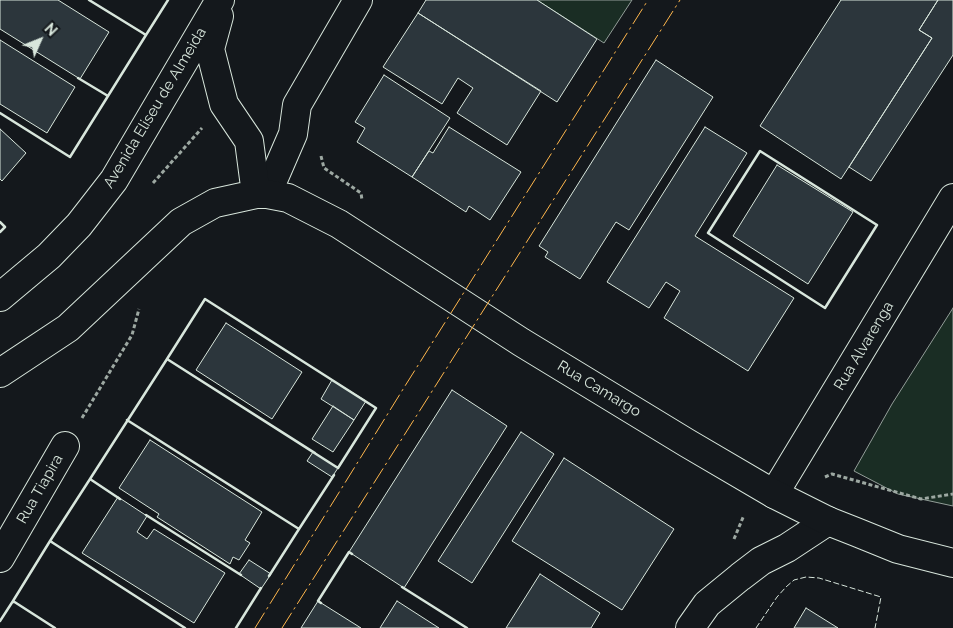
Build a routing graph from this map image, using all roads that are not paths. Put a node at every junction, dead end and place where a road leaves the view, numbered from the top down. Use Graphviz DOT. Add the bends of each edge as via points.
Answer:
graph roads {
  1 [pos="222,0"];
  2 [pos="358,0"];
  3 [pos="292,134"];
  4 [pos="248,141"];
  5 [pos="262,194"];
  6 [pos="953,198"];
  7 [pos="0,297"];
  8 [pos="0,374"];
  9 [pos="65,446"];
  10 [pos="774,494"];
  11 [pos="828,521"];
  12 [pos="0,558"];
  13 [pos="953,563"];
  14 [pos="690,628"];
  1 -- 4 [label="main road" via="210,49 224,104"];
  1 -- 7 [label="main road, Avenida Eliseu de Almeida" via="114,180 79,225 49,256"];
  2 -- 3 [label="main road" via="297,105"];
  3 -- 4 [label="main road" via="274,151 264,150"];
  3 -- 5 [label="main road"];
  4 -- 5 [label="main road"];
  5 -- 8 [label="main road" via="216,204 181,222 68,328"];
  5 -- 10 [label="main road, Rua Camargo" via="288,198 339,224 521,342"];
  6 -- 10 [label="main road, Rua Alvarenga"];
  9 -- 12 [label="main road, Rua Tiapira"];
  10 -- 11 [label="main road, Rua Camargo"];
  11 -- 13 [label="main road, Rua Camargo" via="898,548"];
  11 -- 14 [label="main road" via="761,561 707,604"];
}
